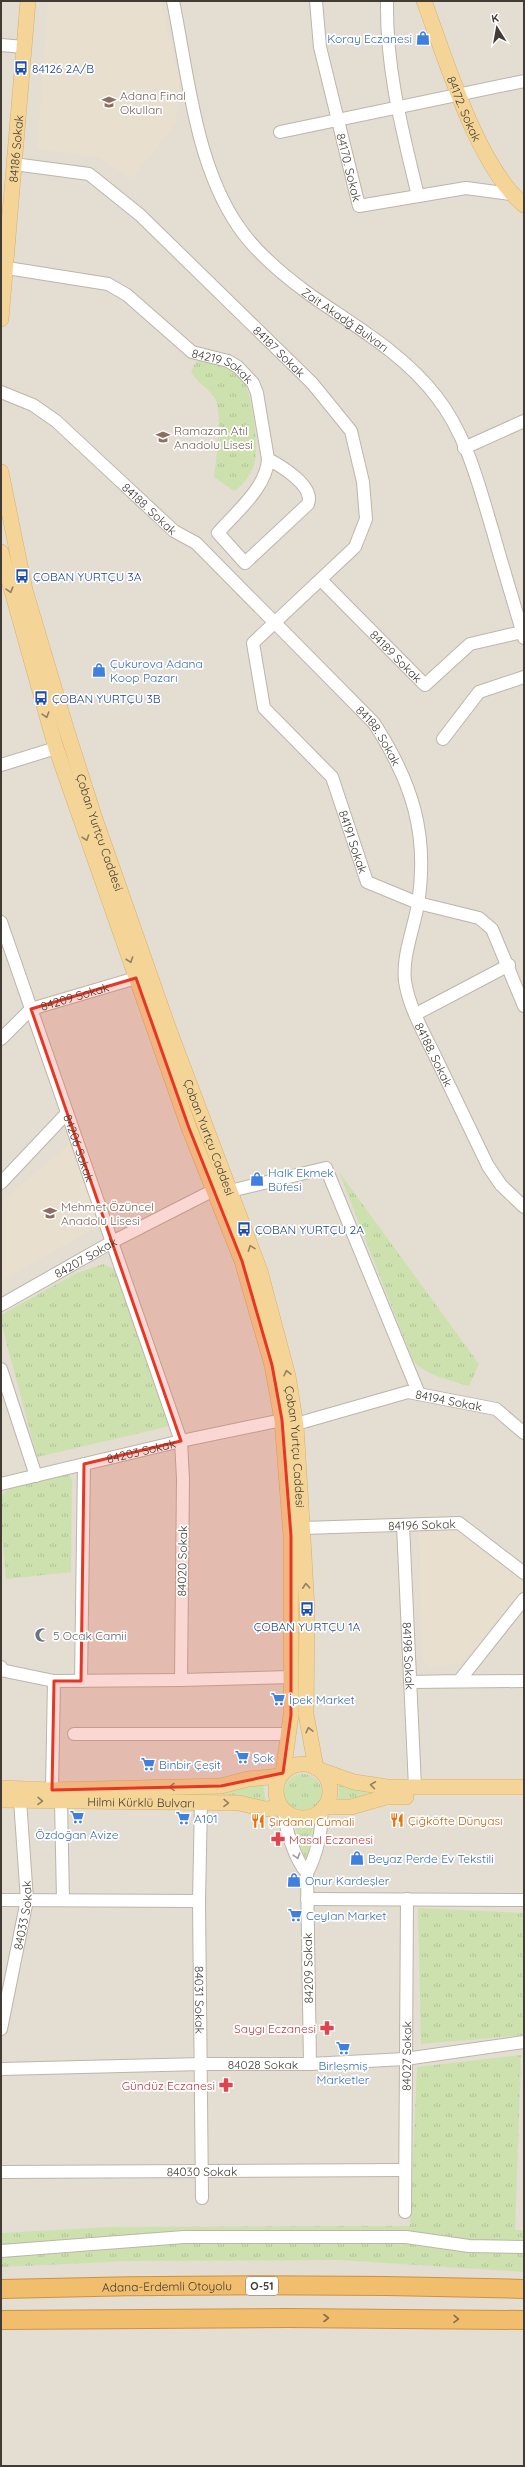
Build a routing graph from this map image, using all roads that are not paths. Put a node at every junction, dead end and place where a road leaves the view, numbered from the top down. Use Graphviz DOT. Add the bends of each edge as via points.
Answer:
graph roads {
  1 [pos="28,1"];
  2 [pos="173,1"];
  3 [pos="316,1"];
  4 [pos="387,1"];
  5 [pos="424,1"];
  6 [pos="1,45"];
  7 [pos="24,47"];
  8 [pos="524,81"];
  9 [pos="459,94"];
  10 [pos="396,108"];
  11 [pos="338,119"];
  12 [pos="280,132"];
  13 [pos="14,164"];
  14 [pos="511,194"];
  15 [pos="418,196"];
  16 [pos="524,205"];
  17 [pos="4,268"];
  18 [pos="1,319"];
  19 [pos="1,392"];
  20 [pos="524,421"];
  21 [pos="464,448"];
  22 [pos="268,459"];
  23 [pos="1,485"];
  24 [pos="1,552"];
  25 [pos="321,580"];
  26 [pos="275,623"];
  27 [pos="523,635"];
  28 [pos="524,677"];
  29 [pos="444,739"];
  30 [pos="56,748"];
  31 [pos="1,765"];
  32 [pos="418,903"];
  33 [pos="1,922"];
  34 [pos="509,965"];
  35 [pos="136,978"];
  36 [pos="524,1006"];
  37 [pos="31,1009"];
  38 [pos="416,1014"];
  39 [pos="1,1039"];
  40 [pos="67,1113"];
  41 [pos="1,1184"];
  42 [pos="214,1190"];
  43 [pos="230,1191"];
  44 [pos="524,1207"];
  45 [pos="112,1242"];
  46 [pos="1,1306"];
  47 [pos="1,1369"];
  48 [pos="419,1394"];
  49 [pos="289,1422"];
  50 [pos="524,1433"];
  51 [pos="180,1441"];
  52 [pos="84,1464"];
  53 [pos="36,1476"];
  54 [pos="1,1484"];
  55 [pos="403,1525"];
  56 [pos="303,1528"];
  57 [pos="524,1573"];
  58 [pos="524,1599"];
  59 [pos="1,1666"];
  60 [pos="1,1670"];
  61 [pos="292,1677"];
  62 [pos="181,1680"];
  63 [pos="54,1681"];
  64 [pos="81,1681"];
  65 [pos="410,1682"];
  66 [pos="524,1682"];
  67 [pos="74,1734"];
  68 [pos="288,1734"];
  69 [pos="318,1769"];
  70 [pos="282,1774"];
  71 [pos="415,1787"];
  72 [pos="524,1787"];
  73 [pos="1,1788"];
  74 [pos="57,1796"];
  75 [pos="524,1798"];
  76 [pos="1,1800"];
  77 [pos="20,1800"];
  78 [pos="201,1802"];
  79 [pos="323,1809"];
  80 [pos="282,1810"];
  81 [pos="307,1873"];
  82 [pos="307,1899"];
  83 [pos="407,1899"];
  84 [pos="1,1900"];
  85 [pos="27,1900"];
  86 [pos="62,1900"];
  87 [pos="524,1900"];
  88 [pos="199,1901"];
  89 [pos="1,2029"];
  90 [pos="524,2042"];
  91 [pos="405,2059"];
  92 [pos="202,2064"];
  93 [pos="310,2064"];
  94 [pos="1,2069"];
  95 [pos="202,2170"];
  96 [pos="404,2170"];
  97 [pos="1,2172"];
  98 [pos="202,2198"];
  99 [pos="405,2212"];
  100 [pos="524,2247"];
  101 [pos="1,2251"];
  102 [pos="1,2277"];
  103 [pos="479,2288"];
  104 [pos="1,2289"];
  105 [pos="524,2289"];
  106 [pos="286,2318"];
  107 [pos="1,2320"];
  108 [pos="524,2320"];
  109 [pos="1,2330"];
  1 -- 7 [label="main road, 84186 Sokak"];
  2 -- 21 [label="street, Zait Akadğ Bulvarı" via="204,156 221,197 238,226 273,265 309,294 397,355 437,397"];
  3 -- 11 [label="street, 84170. Sokak" via="320,47"];
  4 -- 10 [label="street" via="387,33"];
  5 -- 9 [label="main road, 84172. Sokak"];
  6 -- 7 [label="street"];
  7 -- 13 [label="main road, 84186 Sokak"];
  8 -- 9 [label="street"];
  9 -- 10 [label="street"];
  9 -- 14 [label="main road, 84172. Sokak" via="477,136"];
  10 -- 11 [label="street"];
  10 -- 15 [label="street"];
  11 -- 12 [label="street"];
  11 -- 15 [label="street, 84170. Sokak" via="359,206"];
  13 -- 17 [label="main road, 84186 Sokak"];
  13 -- 25 [label="street, 84187 Sokak" via="89,174 140,215 312,383 351,431 363,482 366,520 355,547"];
  14 -- 15 [label="street, 84170. Sokak" via="466,188"];
  14 -- 16 [label="main road, 84172. Sokak"];
  17 -- 18 [label="main road, 84186 Sokak"];
  17 -- 22 [label="street, 84219 Sokak" via="108,284 127,295 192,352 238,367 253,383 257,393"];
  19 -- 26 [label="street, 84188. Sokak" via="33,405 56,421 174,531 196,543"];
  20 -- 21 [label="street"];
  21 -- 27 [label="street, Zait Akadğ Bulvarı" via="473,466"];
  22 -- 22 [label="street, 84219 Sokak" via="287,470 306,489 309,500 245,563 218,533 260,484 268,469"];
  23 -- 43 [label="main road, Çoban Yurtçu Caddesi" via="25,590 93,812 168,1027"];
  24 -- 30 [label="main road, Çoban Yurtçu Caddesi, one-way"];
  25 -- 26 [label="street, 84187 Sokak"];
  25 -- 27 [label="street, 84189 Sokak" via="425,685 470,644"];
  26 -- 32 [label="street, 84188. Sokak" via="374,723 393,752 417,812 421,862"];
  26 -- 32 [label="street, 84191 Sokak" via="253,644 264,708 332,777 367,882"];
  28 -- 29 [label="street" via="479,692"];
  30 -- 31 [label="street"];
  30 -- 35 [label="main road, Çoban Yurtçu Caddesi, one-way"];
  32 -- 34 [label="street, 84191 Sokak" via="479,918 492,929"];
  32 -- 38 [label="street, 84188. Sokak" via="405,980"];
  33 -- 37 [label="street, 84206 Sokak"];
  34 -- 36 [label="street, 84191 Sokak"];
  34 -- 38 [label="street"];
  35 -- 37 [label="street, 84209 Sokak"];
  35 -- 42 [label="main road, Çoban Yurtçu Caddesi" via="189,1128"];
  37 -- 39 [label="street, 84209 Sokak"];
  37 -- 40 [label="street, 84206 Sokak"];
  38 -- 44 [label="street, 84188. Sokak" via="488,1166 501,1185"];
  40 -- 41 [label="street"];
  40 -- 45 [label="street, 84206 Sokak"];
  42 -- 45 [label="street, 84207 Sokak"];
  42 -- 49 [label="main road, Çoban Yurtçu Caddesi" via="242,1261"];
  43 -- 48 [label="street" via="326,1168"];
  49 -- 43 [label="main road, Çoban Yurtçu Caddesi, one-way" via="288,1376 278,1333 260,1271"];
  45 -- 46 [label="street, 84207 Sokak"];
  45 -- 51 [label="street, 84206 Sokak"];
  47 -- 53 [label="street"];
  48 -- 49 [label="street, 84194 Sokak" via="408,1392"];
  48 -- 50 [label="street, 84194 Sokak" via="496,1409"];
  49 -- 51 [label="street, 84203 Sokak"];
  49 -- 56 [label="main road, Çoban Yurtçu Caddesi"];
  49 -- 61 [label="main road, Çoban Yurtçu Caddesi"];
  51 -- 52 [label="street, 84203 Sokak"];
  51 -- 62 [label="street, 84020 Sokak" via="183,1479"];
  52 -- 53 [label="street, 84203 Sokak"];
  52 -- 64 [label="street"];
  53 -- 54 [label="street, 84203 Sokak"];
  55 -- 56 [label="street, 84196 Sokak"];
  55 -- 57 [label="street, 84196 Sokak" via="459,1523"];
  55 -- 65 [label="street, 84198 Sokak"];
  69 -- 56 [label="main road, Çoban Yurtçu Caddesi, one-way" via="306,1714 307,1609"];
  58 -- 65 [label="street" via="459,1681"];
  59 -- 60 [label="street"];
  60 -- 63 [label="street"];
  61 -- 62 [label="street"];
  61 -- 68 [label="main road, Çoban Yurtçu Caddesi"];
  62 -- 64 [label="street"];
  63 -- 64 [label="street"];
  63 -- 74 [label="street"];
  65 -- 66 [label="street"];
  65 -- 71 [label="street, 84198 Sokak"];
  67 -- 68 [label="street"];
  68 -- 70 [label="main road, Çoban Yurtçu Caddesi"];
  69 -- 70 [label="main road" via="302,1764"];
  71 -- 69 [label="main road, one-way" via="387,1787 354,1782"];
  69 -- 79 [label="main road" via="330,1786 330,1795"];
  70 -- 74 [label="main road, Hilmi Kürklü Bulvarı, one-way" via="221,1786"];
  70 -- 80 [label="main road" via="275,1792"];
  71 -- 72 [label="main road"];
  73 -- 74 [label="main road, Hilmi Kürklü Bulvarı"];
  77 -- 74 [label="main road, Hilmi Kürklü Bulvarı, one-way"];
  74 -- 78 [label="main road, Hilmi Kürklü Bulvarı"];
  74 -- 86 [label="street"];
  75 -- 79 [label="main road" via="386,1797 351,1807"];
  76 -- 77 [label="main road, Hilmi Kürklü Bulvarı"];
  77 -- 85 [label="street, 84033 Sokak"];
  78 -- 80 [label="main road, Hilmi Kürklü Bulvarı, one-way" via="240,1803"];
  78 -- 88 [label="street, 84031 Sokak"];
  79 -- 80 [label="main road" via="304,1818 295,1818"];
  79 -- 81 [label="street" via="312,1863"];
  80 -- 81 [label="street, one-way" via="300,1865"];
  81 -- 82 [label="street, 84209 Sokak"];
  82 -- 83 [label="street"];
  82 -- 93 [label="street, 84209 Sokak"];
  83 -- 87 [label="street"];
  83 -- 91 [label="street, 84027 Sokak"];
  84 -- 85 [label="street"];
  85 -- 86 [label="street"];
  85 -- 89 [label="street, 84033 Sokak"];
  86 -- 88 [label="street"];
  88 -- 92 [label="street, 84031 Sokak"];
  90 -- 91 [label="street, 84028 Sokak"];
  91 -- 93 [label="street, 84028 Sokak"];
  91 -- 96 [label="street, 84027 Sokak"];
  92 -- 93 [label="street, 84028 Sokak"];
  92 -- 94 [label="street, 84028 Sokak"];
  92 -- 95 [label="street, 84031 Sokak"];
  95 -- 96 [label="street, 84030 Sokak"];
  95 -- 97 [label="street, 84030 Sokak"];
  95 -- 98 [label="street, 84031 Sokak"];
  96 -- 99 [label="street, 84027 Sokak"];
  100 -- 101 [label="street" via="469,2246 406,2237 184,2237"];
  102 -- 103 [label="highway" via="212,2274 400,2277"];
  103 -- 104 [label="highway, Adana-Erdemli Otoyolu / O-51" via="109,2286"];
  103 -- 105 [label="highway, Adana-Erdemli Otoyolu / O-51"];
  106 -- 107 [label="highway"];
  106 -- 108 [label="highway, one-way"];
  106 -- 109 [label="highway" via="265,2324 197,2327"];
}
